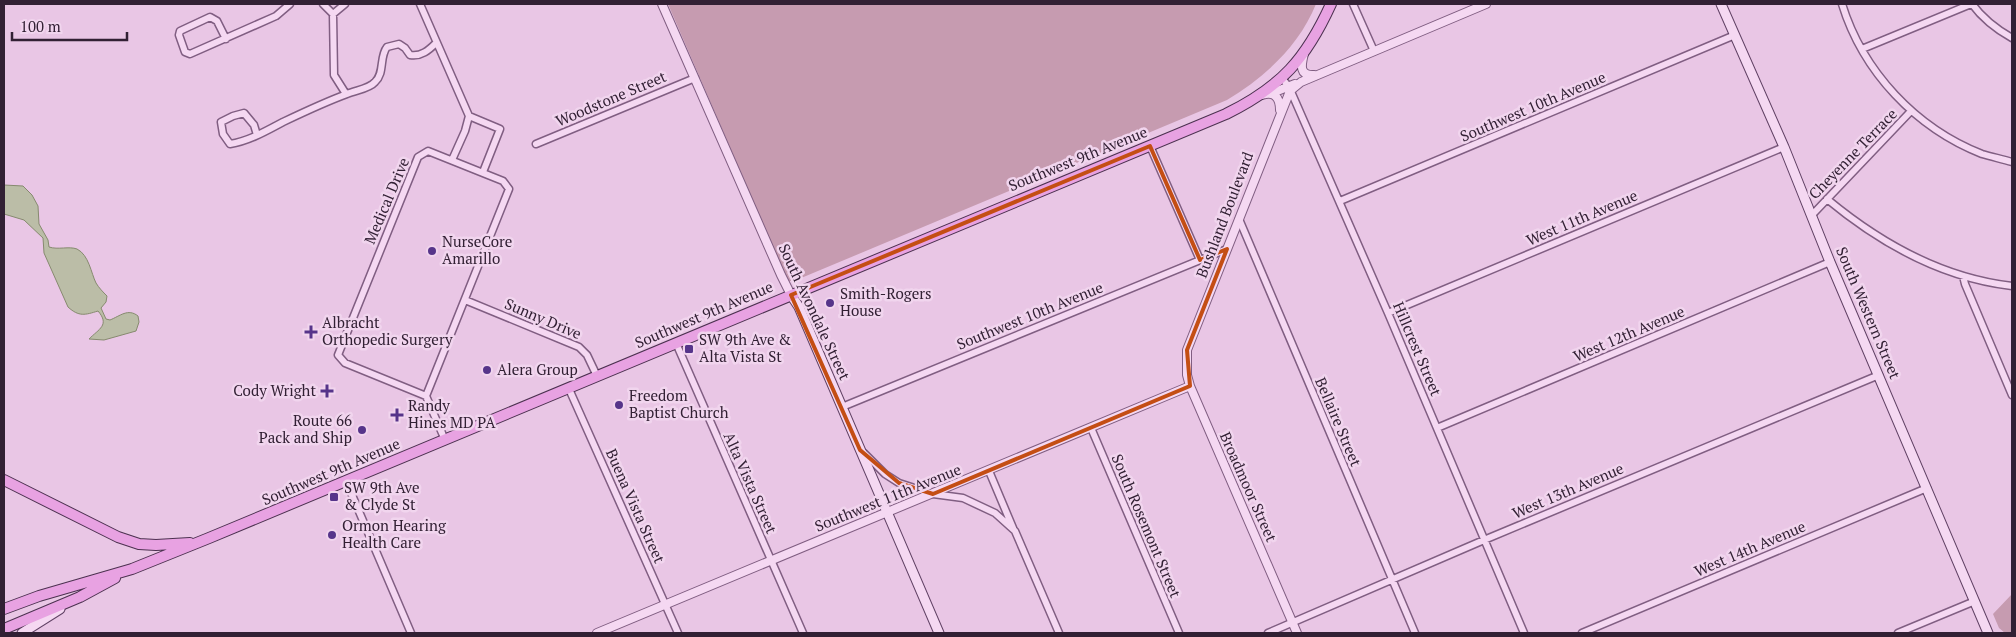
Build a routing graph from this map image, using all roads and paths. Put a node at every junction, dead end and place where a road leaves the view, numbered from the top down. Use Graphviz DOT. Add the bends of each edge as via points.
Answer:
graph roads {
  1 [pos="290,4"];
  2 [pos="323,4"];
  3 [pos="345,4"];
  4 [pos="420,4"];
  5 [pos="662,4"];
  6 [pos="1331,4"];
  7 [pos="1353,4"];
  8 [pos="1483,4"];
  9 [pos="1721,4"];
  10 [pos="1842,4"];
  11 [pos="1972,4"];
  12 [pos="333,14"];
  13 [pos="1735,35"];
  14 [pos="2012,38"];
  15 [pos="226,39"];
  16 [pos="436,43"];
  17 [pos="1862,49"];
  18 [pos="1374,51"];
  19 [pos="1304,54"];
  20 [pos="1316,75"];
  21 [pos="695,78"];
  22 [pos="1282,78"];
  23 [pos="1290,89"];
  24 [pos="346,94"];
  25 [pos="1267,94"];
  26 [pos="1911,111"];
  27 [pos="1280,114"];
  28 [pos="469,116"];
  29 [pos="257,135"];
  30 [pos="536,144"];
  31 [pos="1150,146"];
  32 [pos="1784,147"];
  33 [pos="452,160"];
  34 [pos="2012,162"];
  35 [pos="483,172"];
  36 [pos="1827,199"];
  37 [pos="1340,201"];
  38 [pos="1812,215"];
  39 [pos="1239,219"];
  40 [pos="1227,249"];
  41 [pos="1200,260"];
  42 [pos="1830,262"];
  43 [pos="1963,276"];
  44 [pos="2012,286"];
  45 [pos="791,295"];
  46 [pos="465,300"];
  47 [pos="1388,313"];
  48 [pos="676,343"];
  49 [pos="1187,350"];
  50 [pos="1879,375"];
  51 [pos="598,376"];
  52 [pos="1190,386"];
  53 [pos="570,389"];
  54 [pos="2012,395"];
  55 [pos="426,396"];
  56 [pos="842,407"];
  57 [pos="1091,428"];
  58 [pos="1437,428"];
  59 [pos="445,440"];
  60 [pos="860,450"];
  61 [pos="989,471"];
  62 [pos="4,480"];
  63 [pos="346,481"];
  64 [pos="1927,488"];
  65 [pos="933,494"];
  66 [pos="888,513"];
  67 [pos="1014,532"];
  68 [pos="1484,540"];
  69 [pos="198,543"];
  70 [pos="772,561"];
  71 [pos="132,569"];
  72 [pos="1392,580"];
  73 [pos="80,597"];
  74 [pos="1975,601"];
  75 [pos="665,605"];
  76 [pos="4,610"];
  77 [pos="1292,623"];
  78 [pos="4,629"];
  79 [pos="22,633"];
  80 [pos="411,633"];
  81 [pos="597,633"];
  82 [pos="678,633"];
  83 [pos="803,633"];
  84 [pos="939,633"];
  85 [pos="1059,633"];
  86 [pos="1178,633"];
  87 [pos="1268,633"];
  88 [pos="1297,633"];
  89 [pos="1415,633"];
  90 [pos="1524,633"];
  91 [pos="1582,633"];
  92 [pos="1898,633"];
  93 [pos="1988,633"];
  1 -- 15 [label="street" via="276,16"];
  2 -- 12 [label="street"];
  3 -- 12 [label="street"];
  4 -- 16 [label="street"];
  5 -- 21 [label="street, South Avondale Street"];
  6 -- 19 [label="main road"];
  7 -- 18 [label="street"];
  8 -- 18 [label="street"];
  9 -- 13 [label="main road, South Western Street"];
  10 -- 17 [label="street"];
  11 -- 14 [label="street" via="1997,30"];
  11 -- 17 [label="street"];
  12 -- 24 [label="street" via="334,75"];
  13 -- 32 [label="main road, South Western Street"];
  13 -- 37 [label="street, Southwest 10th Avenue"];
  15 -- 15 [label="street" via="217,20 210,17 180,31 178,35 185,52 190,54"];
  16 -- 24 [label="street" via="416,56 410,55 399,44 387,47 383,52 379,78 373,85"];
  16 -- 28 [label="street"];
  17 -- 26 [label="street" via="1886,84"];
  18 -- 20 [label="street"];
  19 -- 20 [label="street" via="1303,72"];
  19 -- 22 [label="main road"];
  20 -- 23 [label="street"];
  21 -- 30 [label="street, Woodstone Street"];
  21 -- 45 [label="street, South Avondale Street"];
  22 -- 23 [label="street, Hillcrest Street"];
  22 -- 25 [label="main road, Southwest 9th Avenue"];
  23 -- 25 [label="street"];
  23 -- 27 [label="street, Bushland Boulevard"];
  23 -- 37 [label="street, Hillcrest Street"];
  24 -- 29 [label="street"];
  25 -- 27 [label="street" via="1279,99"];
  25 -- 31 [label="main road, Southwest 9th Avenue"];
  26 -- 34 [label="street" via="1936,130 1983,154"];
  26 -- 36 [label="street, Cheyenne Terrace"];
  27 -- 39 [label="street, Bushland Boulevard"];
  28 -- 33 [label="street"];
  28 -- 35 [label="street" via="500,129"];
  29 -- 29 [label="street" via="230,144 223,134 221,122 244,113 254,125"];
  31 -- 41 [label="street"];
  31 -- 45 [label="main road, Southwest 9th Avenue"];
  32 -- 38 [label="main road, South Western Street"];
  32 -- 47 [label="street, West 11th Avenue"];
  33 -- 35 [label="street, Medical Drive"];
  33 -- 55 [label="street, Medical Drive" via="428,151 418,157 338,351 345,363"];
  35 -- 46 [label="street, Medical Drive" via="506,183 508,194"];
  36 -- 38 [label="street, Cheyenne Terrace"];
  36 -- 43 [label="street" via="1891,246"];
  37 -- 47 [label="street, Hillcrest Street"];
  38 -- 42 [label="main road, South Western Street"];
  39 -- 40 [label="street, Bushland Boulevard"];
  39 -- 72 [label="street, Bellaire Street"];
  40 -- 41 [label="street, Southwest 10th Avenue"];
  40 -- 49 [label="street, Bushland Boulevard"];
  41 -- 56 [label="street, Southwest 10th Avenue"];
  42 -- 50 [label="main road, South Western Street"];
  42 -- 58 [label="street, West 12th Avenue"];
  43 -- 44 [label="street"];
  43 -- 54 [label="street"];
  45 -- 48 [label="main road, Southwest 9th Avenue"];
  45 -- 56 [label="main road, South Avondale Street"];
  46 -- 51 [label="street, Sunny Drive" via="579,347"];
  46 -- 55 [label="street, Medical Drive"];
  47 -- 58 [label="street, Hillcrest Street"];
  48 -- 51 [label="main road, Southwest 9th Avenue"];
  48 -- 70 [label="street, Alta Vista Street"];
  49 -- 52 [label="street, Broadmoor Street"];
  50 -- 64 [label="main road, South Western Street"];
  50 -- 68 [label="street, West 13th Avenue"];
  51 -- 53 [label="main road, Southwest 9th Avenue"];
  52 -- 57 [label="street, Southwest 11th Avenue"];
  52 -- 77 [label="street, Broadmoor Street"];
  53 -- 59 [label="main road, Southwest 9th Avenue"];
  53 -- 75 [label="street, Buena Vista Street"];
  55 -- 59 [label="street"];
  56 -- 60 [label="main road, South Avondale Street"];
  57 -- 61 [label="street, Southwest 11th Avenue"];
  57 -- 86 [label="street, South Rosemont Street"];
  58 -- 68 [label="street, Hillcrest Street"];
  59 -- 63 [label="main road, Southwest 9th Avenue"];
  60 -- 65 [label="street" via="899,483"];
  60 -- 66 [label="main road, South Avondale Street"];
  61 -- 65 [label="street, Southwest 11th Avenue"];
  61 -- 67 [label="street"];
  62 -- 69 [label="main road" via="138,544"];
  63 -- 69 [label="main road, Southwest 9th Avenue"];
  63 -- 80 [label="street"];
  64 -- 74 [label="main road, South Western Street"];
  64 -- 91 [label="street, West 14th Avenue"];
  65 -- 66 [label="street, Southwest 11th Avenue"];
  65 -- 67 [label="street" via="979,504 995,513"];
  66 -- 70 [label="street, Southwest 11th Avenue"];
  66 -- 84 [label="main road, South Avondale Street"];
  67 -- 85 [label="street"];
  68 -- 72 [label="street, West 13th Avenue"];
  68 -- 90 [label="street, Hillcrest Street"];
  69 -- 71 [label="main road, Southwest 9th Avenue"];
  70 -- 75 [label="street, Southwest 11th Avenue"];
  70 -- 83 [label="street, Alta Vista Street"];
  71 -- 73 [label="main road, Southwest 9th Avenue"];
  71 -- 76 [label="main road, Southwest 9th Avenue" via="39,596"];
  72 -- 77 [label="street, West 13th Avenue"];
  72 -- 89 [label="street, Bellaire Street"];
  73 -- 78 [label="main road, Southwest 9th Avenue"];
  73 -- 79 [label="main road"];
  74 -- 92 [label="street"];
  74 -- 93 [label="main road, South Western Street"];
  75 -- 81 [label="street, Southwest 11th Avenue"];
  75 -- 82 [label="street, Buena Vista Street"];
  77 -- 87 [label="street, West 13th Avenue"];
  77 -- 88 [label="street, Broadmoor Street"];
}
